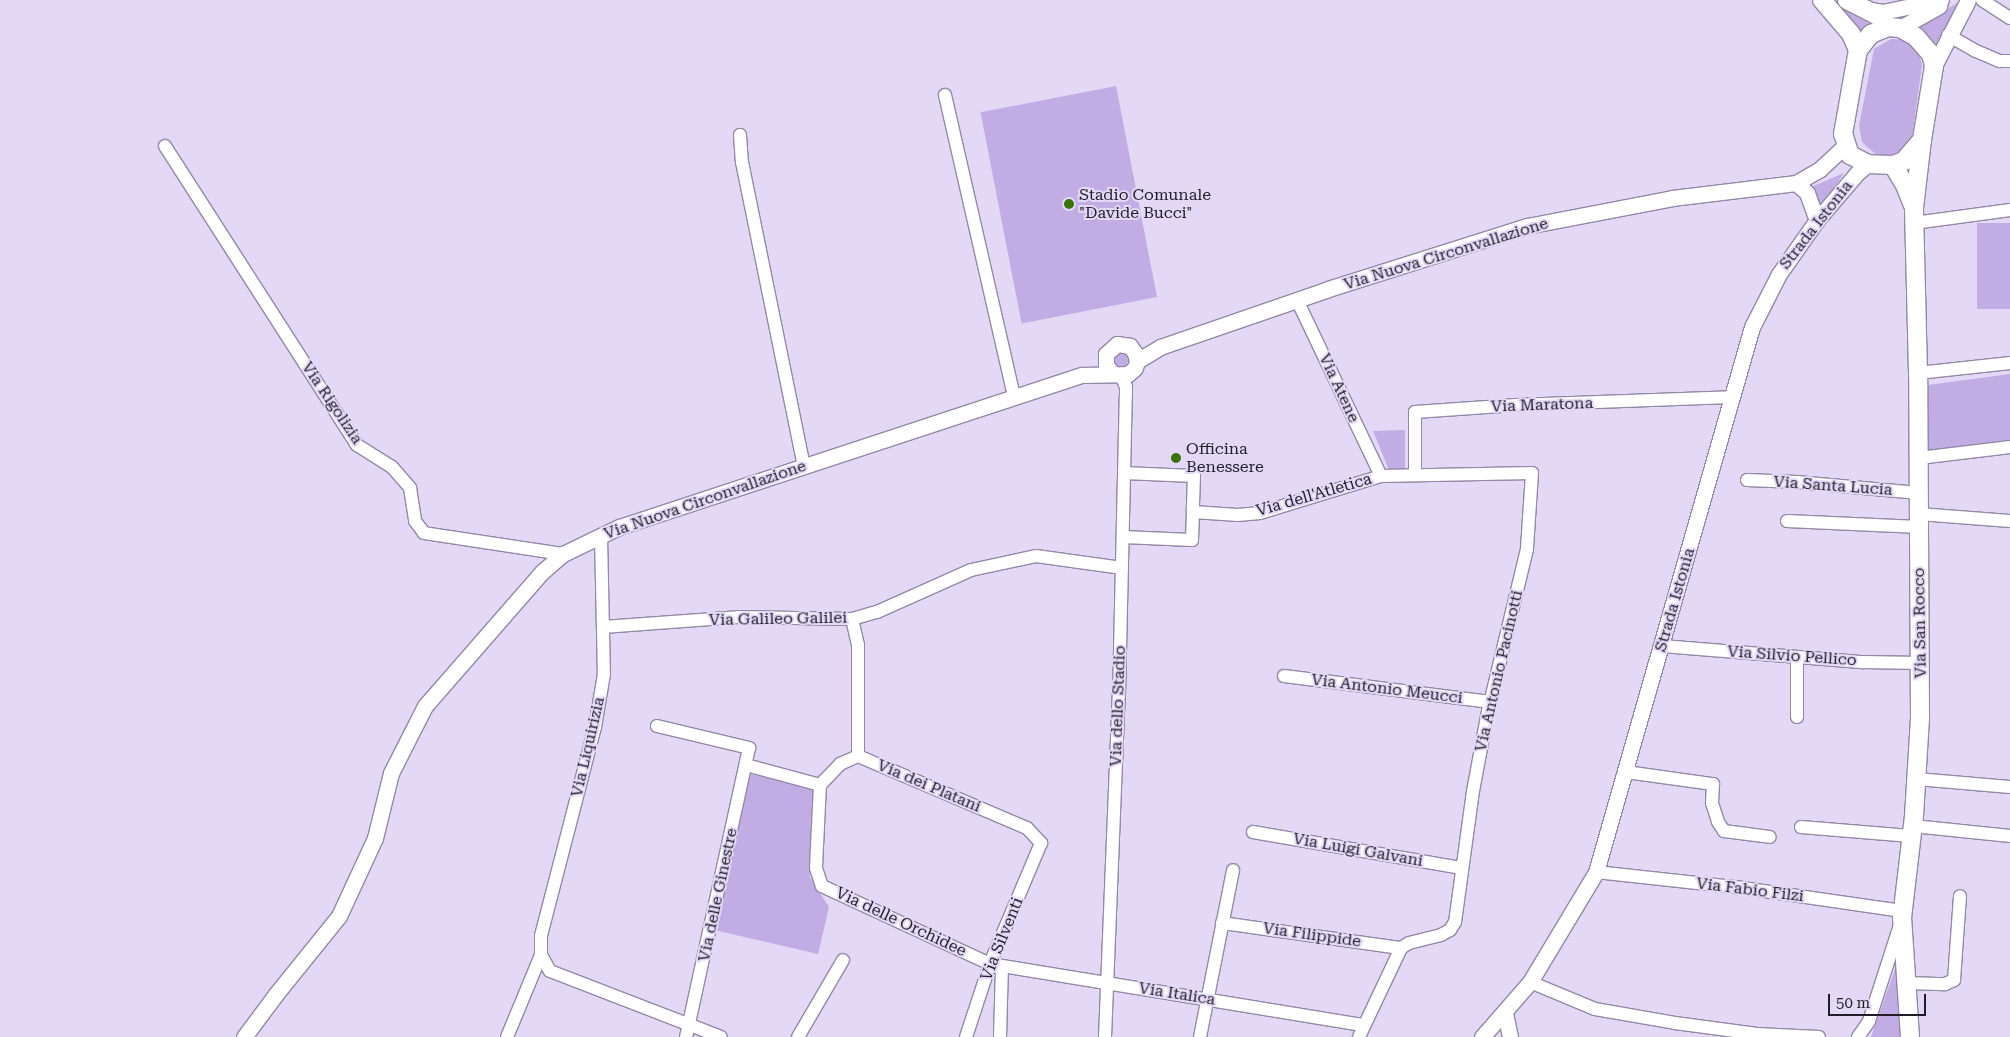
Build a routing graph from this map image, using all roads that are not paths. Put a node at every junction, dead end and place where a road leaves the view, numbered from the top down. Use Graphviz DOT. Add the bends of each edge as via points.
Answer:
graph roads {
  1 [pos="1822,0"];
  2 [pos="1847,0"];
  3 [pos="1943,0"];
  4 [pos="1968,0"];
  5 [pos="1982,0"];
  6 [pos="1867,9"];
  7 [pos="2010,18"];
  8 [pos="1894,27"];
  9 [pos="1948,36"];
  10 [pos="1858,50"];
  11 [pos="2010,61"];
  12 [pos="1934,66"];
  13 [pos="945,95"];
  14 [pos="740,135"];
  15 [pos="1922,140"];
  16 [pos="1846,145"];
  17 [pos="166,146"];
  18 [pos="1868,164"];
  19 [pos="1893,165"];
  20 [pos="1796,182"];
  21 [pos="2010,210"];
  22 [pos="1914,216"];
  23 [pos="1817,220"];
  24 [pos="1297,300"];
  25 [pos="1130,346"];
  26 [pos="1160,347"];
  27 [pos="1109,349"];
  28 [pos="1137,361"];
  29 [pos="2010,362"];
  30 [pos="1918,373"];
  31 [pos="1122,378"];
  32 [pos="1066,380"];
  33 [pos="1014,397"];
  34 [pos="1731,397"];
  35 [pos="2010,447"];
  36 [pos="1918,458"];
  37 [pos="804,466"];
  38 [pos="1124,473"];
  39 [pos="1532,473"];
  40 [pos="1415,474"];
  41 [pos="1380,476"];
  42 [pos="1747,480"];
  43 [pos="1919,493"];
  44 [pos="1193,512"];
  45 [pos="1787,520"];
  46 [pos="1919,520"];
  47 [pos="2010,521"];
  48 [pos="600,536"];
  49 [pos="1123,537"];
  50 [pos="563,554"];
  51 [pos="1122,568"];
  52 [pos="852,619"];
  53 [pos="603,627"];
  54 [pos="1662,646"];
  55 [pos="1797,657"];
  56 [pos="1921,663"];
  57 [pos="1284,676"];
  58 [pos="1490,702"];
  59 [pos="1797,718"];
  60 [pos="657,726"];
  61 [pos="858,756"];
  62 [pos="746,765"];
  63 [pos="1626,772"];
  64 [pos="1917,779"];
  65 [pos="820,785"];
  66 [pos="2010,787"];
  67 [pos="1802,827"];
  68 [pos="1912,831"];
  69 [pos="1253,832"];
  70 [pos="2010,836"];
  71 [pos="1770,837"];
  72 [pos="1041,843"];
  73 [pos="1462,868"];
  74 [pos="1233,870"];
  75 [pos="1596,872"];
  76 [pos="1960,896"];
  77 [pos="1902,914"];
  78 [pos="1222,922"];
  79 [pos="1402,948"];
  80 [pos="541,955"];
  81 [pos="842,960"];
  82 [pos="996,966"];
  83 [pos="1108,982"];
  84 [pos="1530,982"];
  85 [pos="1907,983"];
  86 [pos="1206,999"];
  87 [pos="1505,1013"];
  88 [pos="690,1024"];
  89 [pos="1364,1025"];
  90 [pos="244,1037"];
  91 [pos="507,1037"];
  92 [pos="686,1037"];
  93 [pos="721,1037"];
  94 [pos="798,1037"];
  95 [pos="966,1037"];
  96 [pos="1000,1037"];
  97 [pos="1105,1037"];
  98 [pos="1200,1037"];
  99 [pos="1359,1037"];
  100 [pos="1482,1037"];
  101 [pos="1510,1037"];
  102 [pos="1819,1037"];
  103 [pos="1858,1037"];
  104 [pos="1910,1037"];
  1 -- 10 [label="main road" via="1851,34"];
  2 -- 6 [label="main road"];
  3 -- 6 [label="street" via="1882,12"];
  3 -- 8 [label="street" via="1936,8"];
  4 -- 9 [label="street"];
  5 -- 7 [label="street"];
  6 -- 8 [label="main road"];
  8 -- 10 [label="main road" via="1871,34"];
  8 -- 12 [label="main road" via="1916,37 1931,54"];
  9 -- 11 [label="street" via="1976,51"];
  9 -- 12 [label="street"];
  10 -- 16 [label="main road" via="1843,134"];
  12 -- 15 [label="main road"];
  13 -- 33 [label="street"];
  14 -- 37 [label="street" via="742,162"];
  15 -- 19 [label="main road" via="1904,161"];
  15 -- 22 [label="main road"];
  16 -- 18 [label="main road" via="1850,155"];
  16 -- 20 [label="street, Via Nuova Circonvallazione" via="1820,170"];
  17 -- 50 [label="street, Via Rigolizia" via="358,445 392,467 410,488 415,521 424,533"];
  18 -- 19 [label="main road"];
  18 -- 23 [label="street, Strada Istonia" via="1856,173"];
  19 -- 22 [label="main road" via="1904,182"];
  20 -- 23 [label="street" via="1807,193"];
  20 -- 24 [label="street, Via Nuova Circonvallazione" via="1672,198 1527,226"];
  21 -- 22 [label="street"];
  22 -- 30 [label="main road, Via San Rocco"];
  23 -- 34 [label="street, Strada Istonia" via="1779,274 1752,327"];
  24 -- 26 [label="street, Via Nuova Circonvallazione"];
  24 -- 41 [label="street, Via Atene"];
  25 -- 26 [label="street, Via Nuova Circonvallazione"];
  25 -- 27 [label="street, Via Nuova Circonvallazione" via="1121,344"];
  25 -- 28 [label="street"];
  26 -- 28 [label="street, Via Nuova Circonvallazione"];
  27 -- 31 [label="street" via="1106,364"];
  27 -- 32 [label="street, Via Nuova Circonvallazione"];
  28 -- 31 [label="street, Via Nuova Circonvallazione" via="1135,368"];
  29 -- 30 [label="street"];
  30 -- 36 [label="main road, Via San Rocco"];
  31 -- 32 [label="street, Via Nuova Circonvallazione" via="1082,375"];
  31 -- 38 [label="street, Via dello Stadio"];
  32 -- 33 [label="street, Via Nuova Circonvallazione"];
  33 -- 37 [label="street, Via Nuova Circonvallazione"];
  34 -- 40 [label="street, Via Maratona" via="1415,412"];
  34 -- 54 [label="street, Strada Istonia"];
  35 -- 36 [label="street"];
  36 -- 43 [label="main road, Via San Rocco"];
  37 -- 48 [label="street, Via Nuova Circonvallazione"];
  38 -- 44 [label="street" via="1194,476"];
  38 -- 49 [label="street, Via dello Stadio"];
  39 -- 40 [label="street, Via dell'Atletica"];
  39 -- 58 [label="street, Via Antonio Pacinotti" via="1527,549"];
  40 -- 41 [label="street, Via dell'Atletica"];
  41 -- 44 [label="street, Via dell'Atletica" via="1260,513"];
  42 -- 43 [label="street, Via Santa Lucia"];
  43 -- 46 [label="main road, Via San Rocco"];
  44 -- 49 [label="street" via="1192,540"];
  45 -- 46 [label="street"];
  46 -- 47 [label="street"];
  46 -- 56 [label="main road, Via San Rocco"];
  48 -- 50 [label="street, Via Nuova Circonvallazione"];
  48 -- 53 [label="street, Via Liquirizia"];
  49 -- 51 [label="street, Via dello Stadio"];
  50 -- 90 [label="street, Via Nuova Circonvallazione" via="542,572 426,706 391,773 375,838 339,916"];
  51 -- 52 [label="street, Via Galileo Galilei" via="1036,556 971,570 877,612"];
  51 -- 83 [label="street, Via dello Stadio"];
  52 -- 53 [label="street, Via Galileo Galilei" via="738,617"];
  52 -- 61 [label="street" via="858,645"];
  53 -- 80 [label="street, Via Liquirizia" via="604,674 595,727 541,936"];
  54 -- 55 [label="street, Via Silvio Pellico"];
  54 -- 63 [label="street, Strada Istonia"];
  55 -- 56 [label="street, Via Silvio Pellico"];
  55 -- 59 [label="street"];
  56 -- 64 [label="main road, Via San Rocco"];
  57 -- 58 [label="street, Via Antonio Meucci"];
  58 -- 73 [label="street, Via Antonio Pacinotti"];
  60 -- 62 [label="street, Via delle Ginestre" via="749,748"];
  61 -- 65 [label="street, Via dei Platani" via="840,764"];
  61 -- 72 [label="street, Via dei Platani" via="1027,828"];
  62 -- 65 [label="street"];
  62 -- 88 [label="street, Via delle Ginestre"];
  63 -- 71 [label="street" via="1713,784 1712,803 1724,831"];
  63 -- 75 [label="street, Strada Istonia"];
  64 -- 66 [label="street"];
  64 -- 68 [label="main road, Via San Rocco"];
  65 -- 82 [label="street, Via delle Orchidee" via="816,868 822,886"];
  67 -- 68 [label="street"];
  68 -- 70 [label="street"];
  68 -- 77 [label="main road, Via San Rocco"];
  69 -- 73 [label="street, Via Luigi Galvani"];
  72 -- 82 [label="street, Via Silventi"];
  73 -- 79 [label="street, Via Antonio Pacinotti" via="1455,922 1450,930"];
  74 -- 78 [label="street"];
  75 -- 77 [label="street, Via Fabio Filzi" via="1743,888"];
  75 -- 84 [label="street, Strada Istonia"];
  76 -- 85 [label="street" via="1954,980 1945,984"];
  77 -- 85 [label="main road, Via San Rocco"];
  77 -- 103 [label="street" via="1868,1022"];
  78 -- 79 [label="street, Via Filippide"];
  78 -- 86 [label="street"];
  79 -- 89 [label="street"];
  80 -- 88 [label="street" via="550,971"];
  80 -- 91 [label="street, Via Liquirizia"];
  81 -- 94 [label="street"];
  82 -- 83 [label="street, Via Italica"];
  82 -- 95 [label="street, Via Silventi"];
  82 -- 96 [label="street"];
  83 -- 86 [label="street, Via Italica"];
  83 -- 97 [label="street, Via dello Stadio"];
  84 -- 87 [label="street, Strada Istonia"];
  84 -- 102 [label="street" via="1595,1009 1739,1031"];
  85 -- 104 [label="main road, Via San Rocco"];
  86 -- 89 [label="street, Via Italica"];
  86 -- 98 [label="street"];
  87 -- 100 [label="street, Strada Istonia"];
  87 -- 101 [label="street"];
  88 -- 92 [label="street, Via delle Ginestre"];
  88 -- 93 [label="street"];
  89 -- 99 [label="street"];
}
